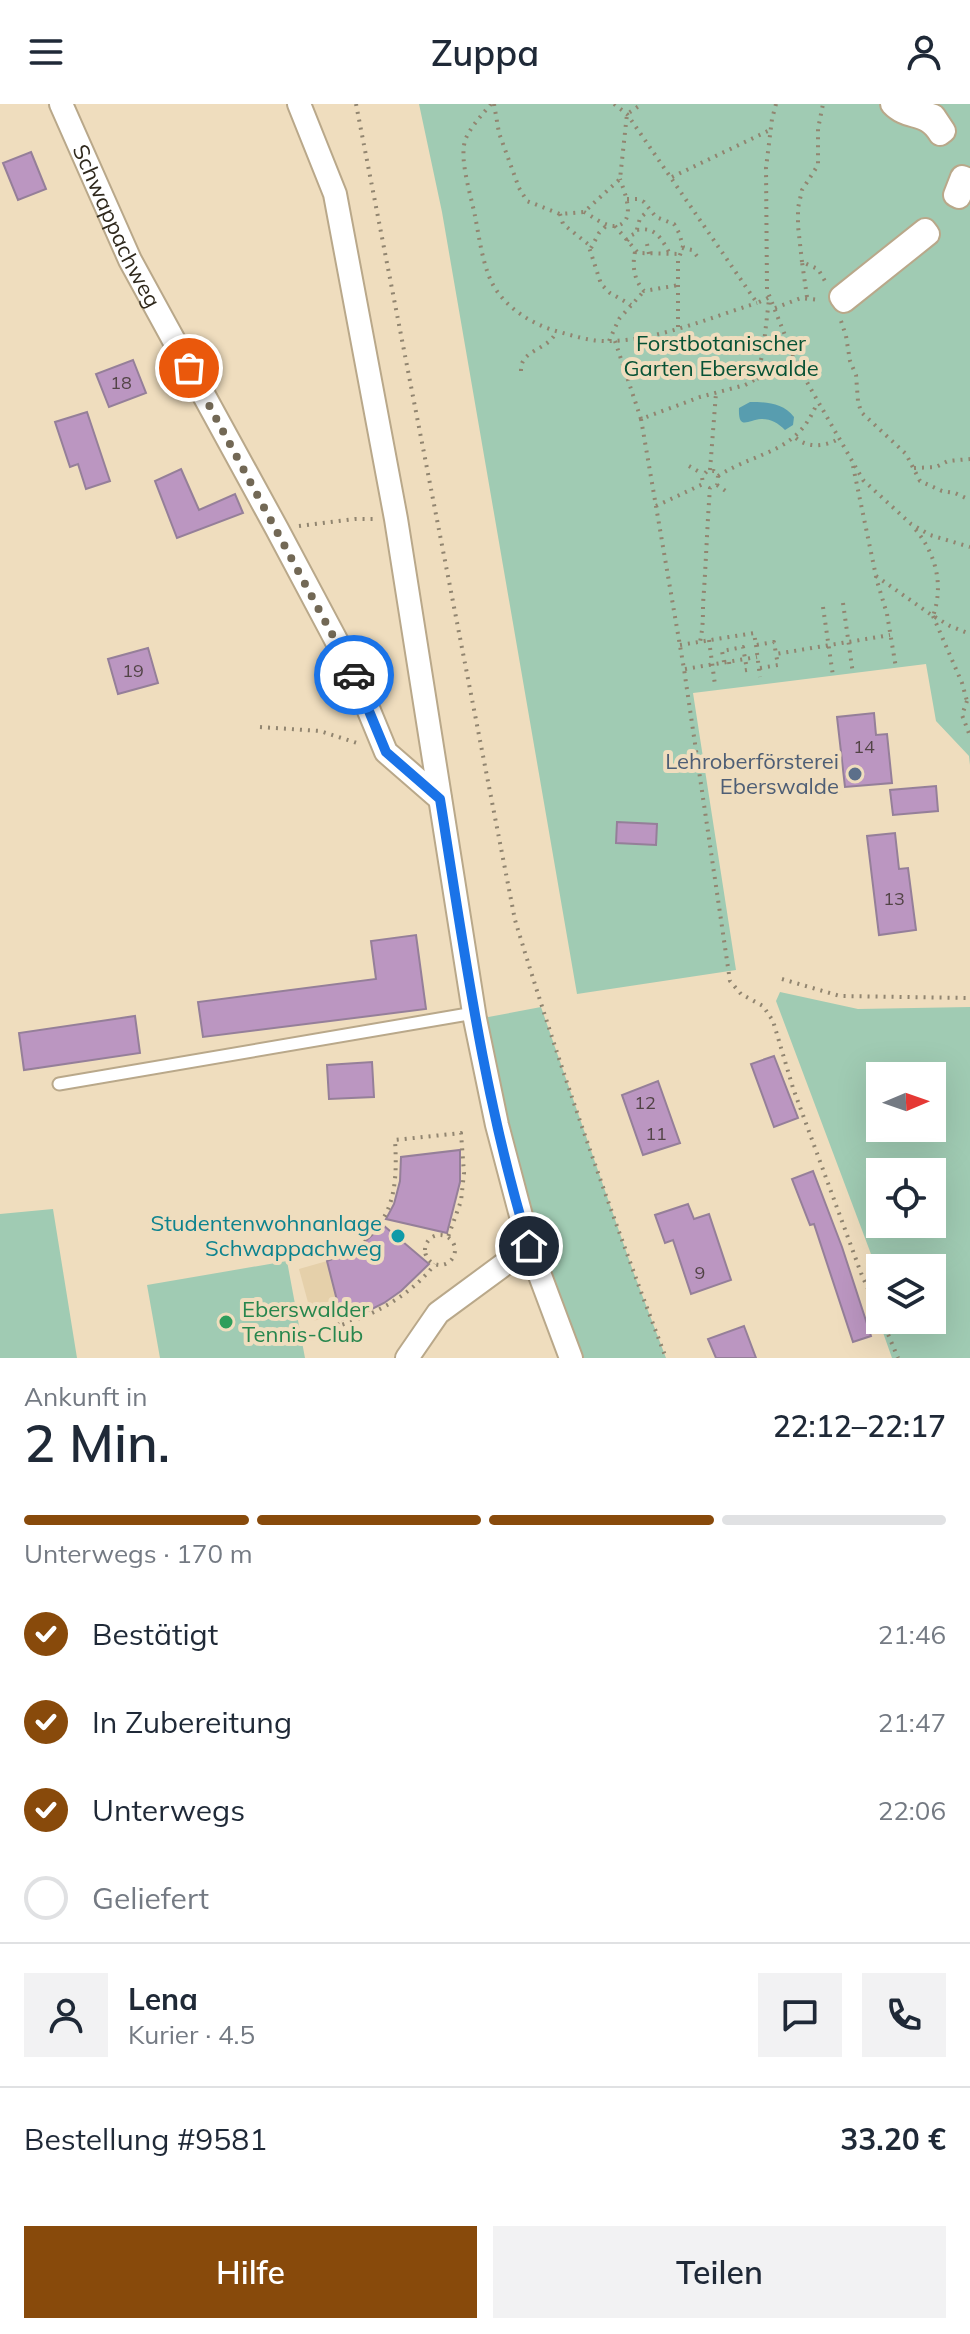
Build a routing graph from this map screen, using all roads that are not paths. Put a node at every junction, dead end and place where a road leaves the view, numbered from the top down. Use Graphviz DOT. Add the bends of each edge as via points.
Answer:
graph roads {
  1 [pos="61,104"];
  2 [pos="299,104"];
  3 [pos="892,104"];
  4 [pos="899,104"];
  5 [pos="440,799"];
  6 [pos="474,1013"];
  7 [pos="59,1084"];
  8 [pos="529,1246"];
  9 [pos="407,1358"];
  10 [pos="571,1358"];
  1 -- 5 [label="street, Schwappachweg" via="130,260 353,672 386,752"];
  2 -- 5 [label="street" via="335,194 396,519"];
  3 -- 4 [label="street" via="931,121 940,134 944,131 934,116"];
  5 -- 6 [label="street"];
  6 -- 7 [label="lane"];
  6 -- 8 [label="street"];
  8 -- 9 [label="street" via="438,1313"];
  8 -- 10 [label="street"];
}
